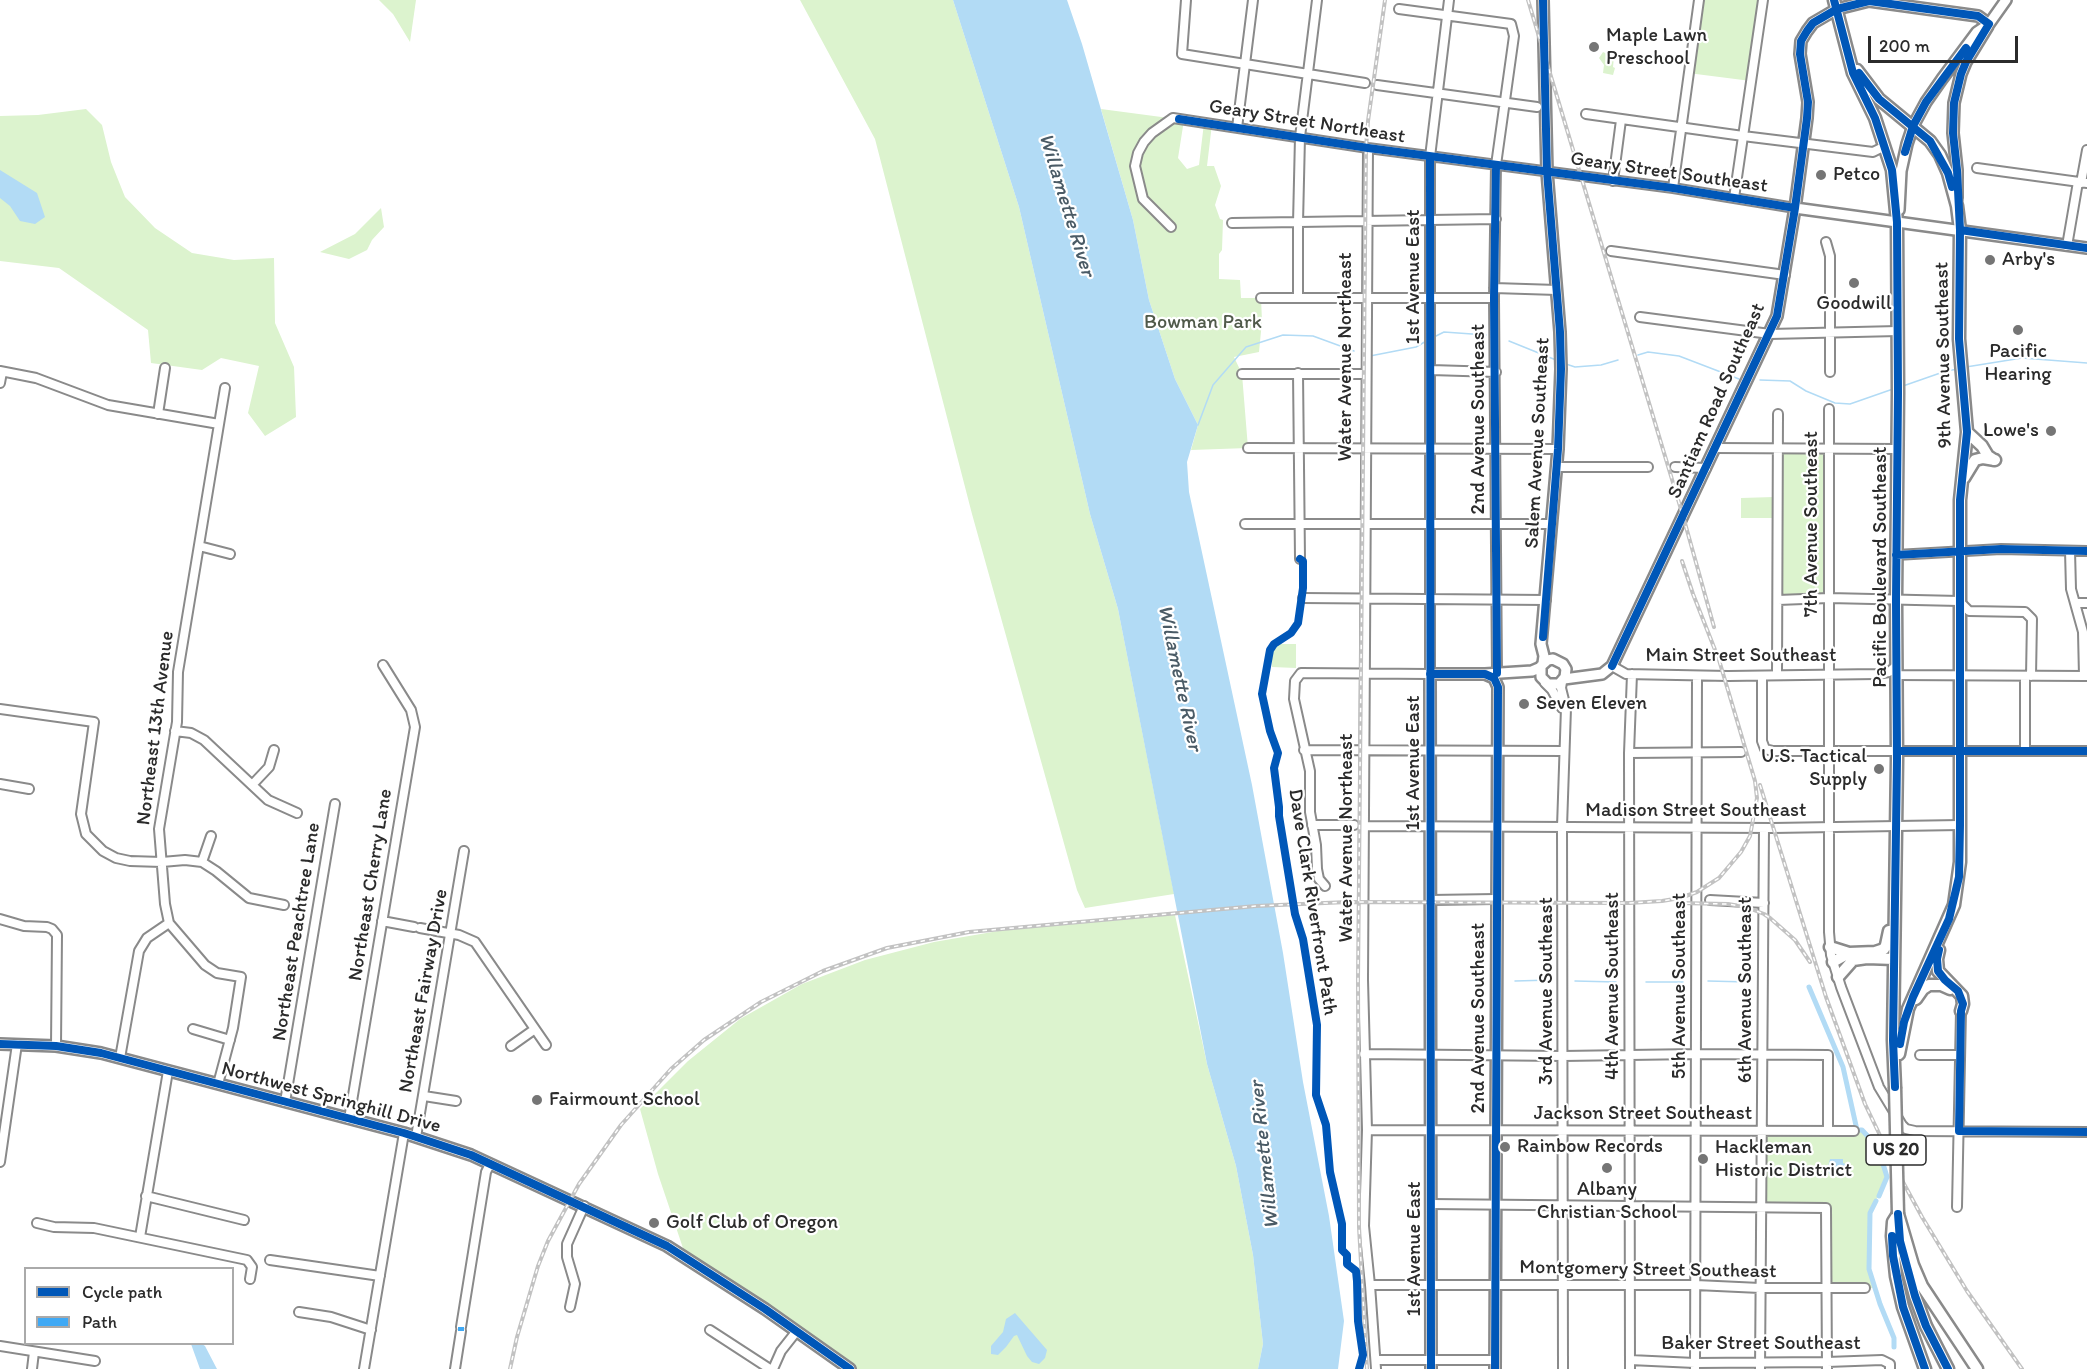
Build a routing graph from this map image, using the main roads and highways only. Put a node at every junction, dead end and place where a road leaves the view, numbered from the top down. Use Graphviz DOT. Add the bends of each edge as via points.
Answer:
graph roads {
  1 [pos="1543,0"];
  2 [pos="2006,0"];
  3 [pos="1836,4"];
  4 [pos="1989,24"];
  5 [pos="1848,55"];
  6 [pos="1913,126"];
  7 [pos="1957,206"];
  8 [pos="1796,208"];
  9 [pos="1897,222"];
  10 [pos="1960,230"];
  11 [pos="2087,248"];
  12 [pos="1966,432"];
  13 [pos="1962,481"];
  14 [pos="1543,637"];
  15 [pos="1556,659"];
  16 [pos="1542,665"];
  17 [pos="1565,666"];
  18 [pos="1485,674"];
  19 [pos="1588,675"];
  20 [pos="1563,680"];
  21 [pos="1544,681"];
  22 [pos="1498,687"];
  23 [pos="1896,891"];
  24 [pos="1946,927"];
  25 [pos="1830,947"];
  26 [pos="1849,953"];
  27 [pos="1894,958"];
  28 [pos="1833,962"];
  29 [pos="1838,977"];
  30 [pos="1908,1009"];
  31 [pos="0,1044"];
  32 [pos="1895,1083"];
  33 [pos="1898,1214"];
  34 [pos="1431,1365"];
  35 [pos="1495,1365"];
  36 [pos="850,1369"];
  37 [pos="1925,1369"];
  38 [pos="1948,1369"];
  39 [pos="1977,1369"];
  1 -- 14 [label="main road, Salem Avenue Southeast" via="1547,172 1561,369"];
  2 -- 4 [label="main road, US 20"];
  3 -- 4 [label="main road, Santiam Road Southeast" via="1869,1 1978,16"];
  3 -- 5 [label="highway, Pacific Boulevard Southeast"];
  3 -- 8 [label="main road, Santiam Road Southeast" via="1812,23 1802,40 1800,54 1808,102"];
  4 -- 6 [label="main road, US 20" via="1977,32"];
  4 -- 7 [label="main road, 9th Avenue Southeast / US 20" via="1960,74 1953,103"];
  5 -- 6 [label="highway, Pacific Boulevard Southeast" via="1879,99"];
  5 -- 9 [label="highway, Pacific Boulevard Southeast" via="1885,146 1892,170"];
  6 -- 7 [label="highway, Pacific Boulevard Southeast" via="1940,155"];
  6 -- 9 [label="main road, US 20" via="1901,171"];
  7 -- 10 [label="highway, 9th Avenue Southeast / US 20"];
  8 -- 9 [label="main road, Geary Street Southeast"];
  8 -- 19 [label="main road, Santiam Road Southeast" via="1777,316 1770,334 1612,666 1602,674"];
  9 -- 10 [label="main road, Geary Street Southeast"];
  9 -- 23 [label="highway, Pacific Boulevard Southeast / US 20"];
  10 -- 11 [label="main road, Geary Street Southeast"];
  10 -- 12 [label="highway, 9th Avenue Southeast / US 20" via="1961,368"];
  12 -- 13 [label="highway, 9th Avenue Southeast / US 20"];
  12 -- 13 [label="highway" via="1995,460 1975,460"];
  13 -- 24 [label="highway, 9th Avenue Southeast / US 20" via="1958,888"];
  14 -- 15 [label="main road"];
  14 -- 16 [label="main road, Salem Avenue Southeast"];
  15 -- 16 [label="main road"];
  15 -- 17 [label="main road"];
  16 -- 18 [label="main road" via="1532,671"];
  16 -- 21 [label="main road"];
  17 -- 19 [label="main road"];
  17 -- 20 [label="main road"];
  18 -- 22 [label="main road" via="1494,678"];
  18 -- 34 [label="main road, 1st Avenue East" via="1430,674"];
  19 -- 20 [label="main road"];
  20 -- 21 [label="main road" via="1556,685"];
  21 -- 22 [label="main road" via="1537,677 1506,676"];
  22 -- 35 [label="main road, 2nd Avenue Southeast"];
  23 -- 26 [label="highway" via="1884,949"];
  23 -- 27 [label="highway, Pacific Boulevard Southeast / US 20"];
  24 -- 30 [label="highway, 9th Avenue Southeast / US 20"];
  24 -- 30 [label="highway" via="1937,959 1938,971 1962,996 1961,1011 1951,989 1935,984 1923,989"];
  25 -- 26 [label="highway"];
  26 -- 28 [label="highway"];
  27 -- 29 [label="highway" via="1853,960"];
  27 -- 32 [label="highway, Pacific Boulevard Southeast / US 20"];
  30 -- 32 [label="highway, 9th Avenue Southeast / US 20"];
  31 -- 36 [label="main road, Northwest Springhill Drive" via="56,1046 120,1058 404,1133 490,1164 686,1257"];
  32 -- 33 [label="highway, Pacific Boulevard Southeast / US 20, bridge"];
  33 -- 37 [label="highway, US 20" via="1892,1236 1896,1276"];
  33 -- 38 [label="highway" via="1900,1241 1915,1296"];
  33 -- 39 [label="highway, US 20" via="1922,1286"];
}
